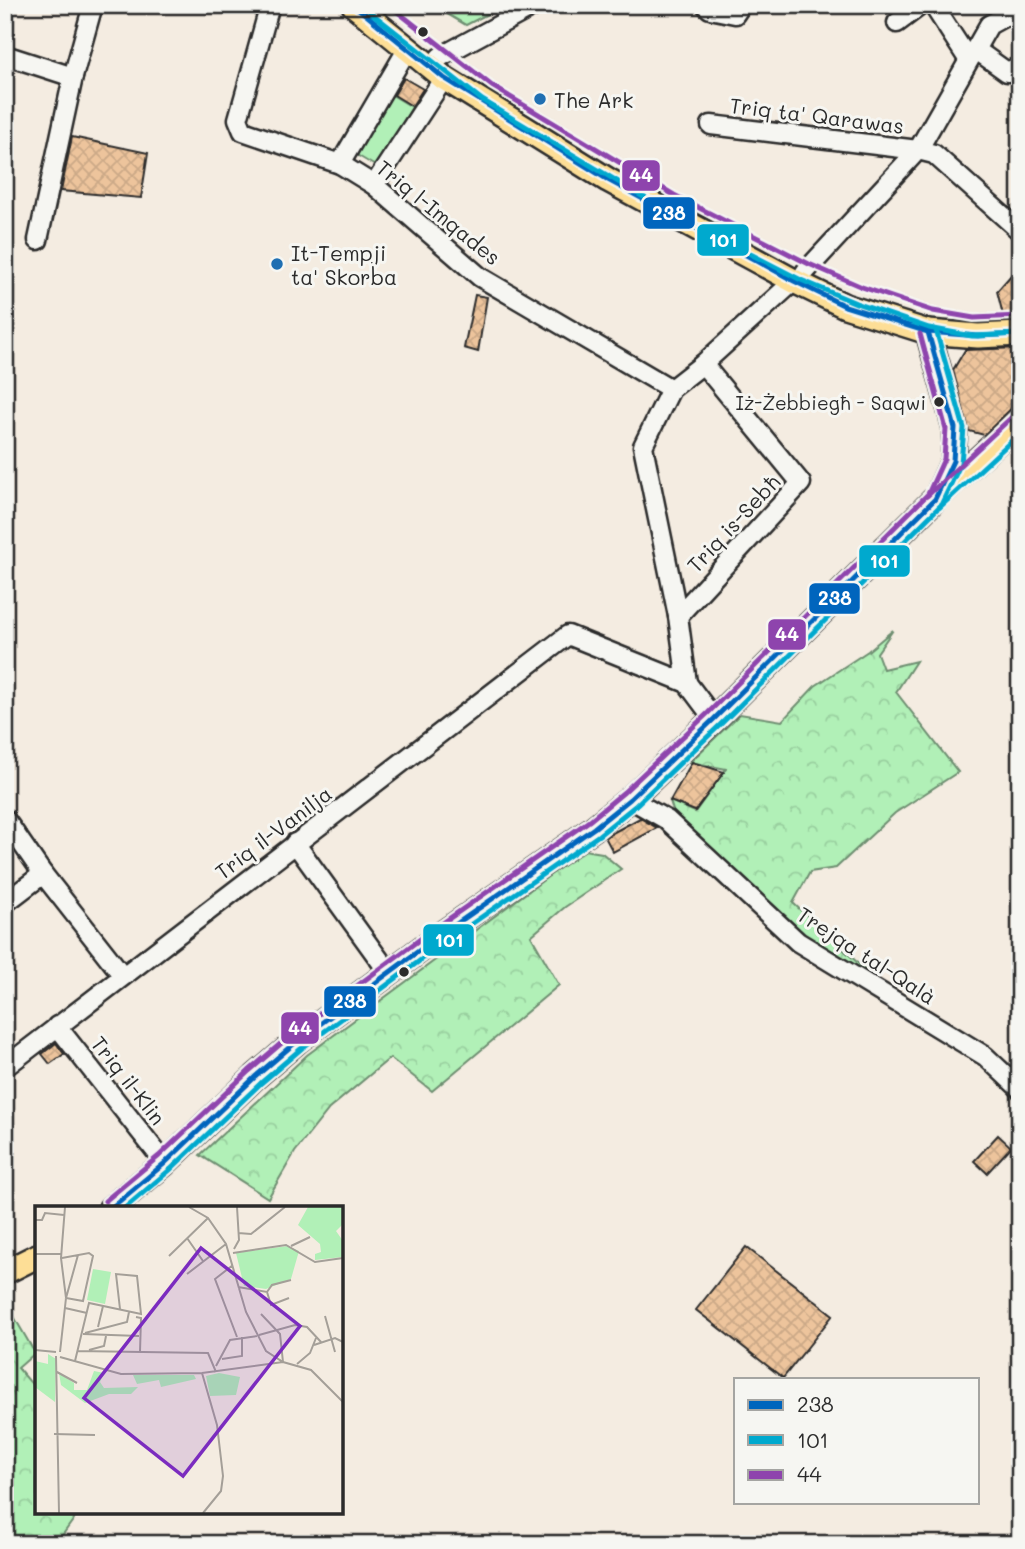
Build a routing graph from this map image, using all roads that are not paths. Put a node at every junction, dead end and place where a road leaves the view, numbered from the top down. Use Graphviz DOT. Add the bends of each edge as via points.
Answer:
graph roads {
  1 [pos="93,5"];
  2 [pos="270,5"];
  3 [pos="354,5"];
  4 [pos="375,5"];
  5 [pos="536,5"];
  6 [pos="706,5"];
  7 [pos="741,5"];
  8 [pos="921,5"];
  9 [pos="933,5"];
  10 [pos="1020,8"];
  11 [pos="897,23"];
  12 [pos="408,48"];
  13 [pos="972,54"];
  14 [pos="5,55"];
  15 [pos="1020,66"];
  16 [pos="438,67"];
  17 [pos="73,77"];
  18 [pos="711,125"];
  19 [pos="918,149"];
  20 [pos="340,164"];
  21 [pos="374,185"];
  22 [pos="1020,232"];
  23 [pos="38,240"];
  24 [pos="799,276"];
  25 [pos="1020,325"];
  26 [pos="928,332"];
  27 [pos="1020,334"];
  28 [pos="703,364"];
  29 [pos="671,389"];
  30 [pos="1020,421"];
  31 [pos="955,428"];
  32 [pos="996,443"];
  33 [pos="935,499"];
  34 [pos="678,616"];
  35 [pos="687,683"];
  36 [pos="714,719"];
  37 [pos="631,799"];
  38 [pos="5,818"];
  39 [pos="295,843"];
  40 [pos="43,874"];
  41 [pos="5,902"];
  42 [pos="389,973"];
  43 [pos="123,976"];
  44 [pos="57,1026"];
  45 [pos="5,1067"];
  46 [pos="1020,1089"];
  47 [pos="165,1163"];
  48 [pos="113,1206"];
  49 [pos="35,1257"];
  50 [pos="5,1272"];
  1 -- 17 [label="street"];
  2 -- 20 [label="street, Triq l-Imqades" via="238,119 243,131"];
  3 -- 12 [label="main road"];
  4 -- 16 [label="main road"];
  5 -- 16 [label="street"];
  6 -- 7 [label="street" via="734,14"];
  8 -- 11 [label="street"];
  9 -- 13 [label="street"];
  10 -- 13 [label="street" via="989,25"];
  12 -- 16 [label="main road"];
  12 -- 20 [label="street"];
  13 -- 15 [label="street" via="1007,72"];
  13 -- 19 [label="street"];
  14 -- 17 [label="street"];
  16 -- 21 [label="street"];
  16 -- 24 [label="main road" via="607,180"];
  17 -- 23 [label="street"];
  18 -- 19 [label="street, Triq ta' Qarawas"];
  19 -- 22 [label="street" via="934,155"];
  19 -- 24 [label="street"];
  20 -- 21 [label="street, Triq l-Imqades"];
  21 -- 29 [label="street, Triq l-Imqades" via="480,277"];
  24 -- 25 [label="main road" via="931,320 973,327"];
  24 -- 26 [label="main road" via="845,306"];
  24 -- 28 [label="street"];
  26 -- 27 [label="main road"];
  26 -- 31 [label="main road"];
  28 -- 29 [label="street"];
  28 -- 34 [label="street, Triq is-Sebħ" via="801,483"];
  29 -- 34 [label="street" via="643,446"];
  30 -- 32 [label="main road"];
  31 -- 32 [label="main road" via="970,444"];
  31 -- 33 [label="main road" via="953,460"];
  32 -- 33 [label="main road"];
  33 -- 36 [label="main road"];
  34 -- 35 [label="street"];
  35 -- 36 [label="street"];
  35 -- 39 [label="street, Triq il-Vanilja" via="569,635"];
  36 -- 37 [label="main road"];
  37 -- 42 [label="main road"];
  37 -- 46 [label="street, Trejqa tal-Qalà" via="667,820 798,942 985,1056"];
  38 -- 40 [label="street"];
  39 -- 42 [label="street"];
  39 -- 43 [label="street, Triq il-Vanilja"];
  40 -- 41 [label="street"];
  40 -- 43 [label="street"];
  42 -- 47 [label="main road" via="296,1041"];
  43 -- 44 [label="street, Triq il-Vanilja"];
  44 -- 45 [label="street, Triq il-Vanilja"];
  44 -- 47 [label="street, Triq il-Klin"];
  47 -- 48 [label="main road"];
  49 -- 50 [label="main road"];
}
